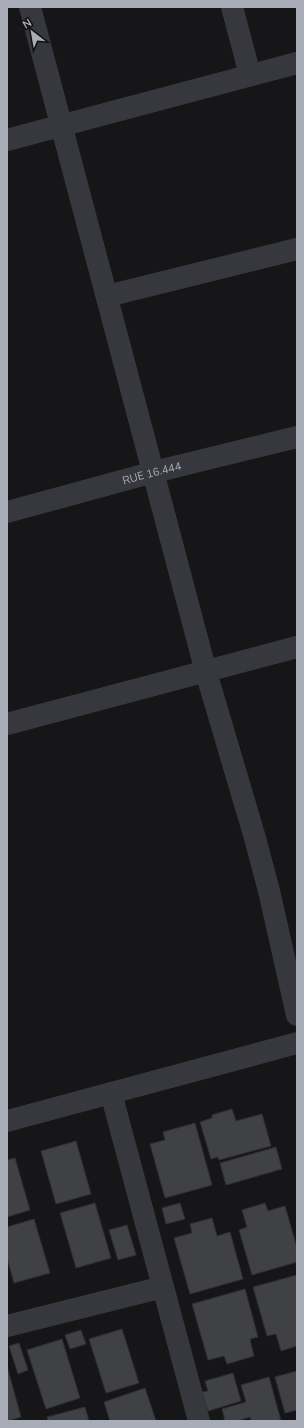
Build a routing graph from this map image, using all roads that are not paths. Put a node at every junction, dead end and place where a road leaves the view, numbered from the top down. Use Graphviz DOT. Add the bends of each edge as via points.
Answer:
graph roads {
  1 [pos="30,7"];
  2 [pos="232,7"];
  3 [pos="297,63"];
  4 [pos="250,75"];
  5 [pos="62,126"];
  6 [pos="7,140"];
  7 [pos="297,249"];
  8 [pos="107,296"];
  9 [pos="297,437"];
  10 [pos="154,472"];
  11 [pos="7,512"];
  12 [pos="297,647"];
  13 [pos="206,672"];
  14 [pos="7,724"];
  15 [pos="297,1015"];
  16 [pos="297,1043"];
  17 [pos="111,1093"];
  18 [pos="7,1121"];
  19 [pos="163,1287"];
  20 [pos="7,1326"];
  21 [pos="199,1421"];
  1 -- 5 [label="street"];
  2 -- 4 [label="street"];
  3 -- 4 [label="street"];
  4 -- 5 [label="street"];
  5 -- 6 [label="street"];
  5 -- 8 [label="street"];
  7 -- 8 [label="street"];
  8 -- 10 [label="street"];
  9 -- 10 [label="street, RUE 16.444"];
  10 -- 11 [label="street, RUE 16.444"];
  10 -- 13 [label="street"];
  12 -- 13 [label="street"];
  13 -- 14 [label="street"];
  13 -- 15 [label="street" via="263,868"];
  16 -- 17 [label="street"];
  17 -- 18 [label="street"];
  17 -- 19 [label="street"];
  19 -- 20 [label="street"];
  19 -- 21 [label="street"];
}
